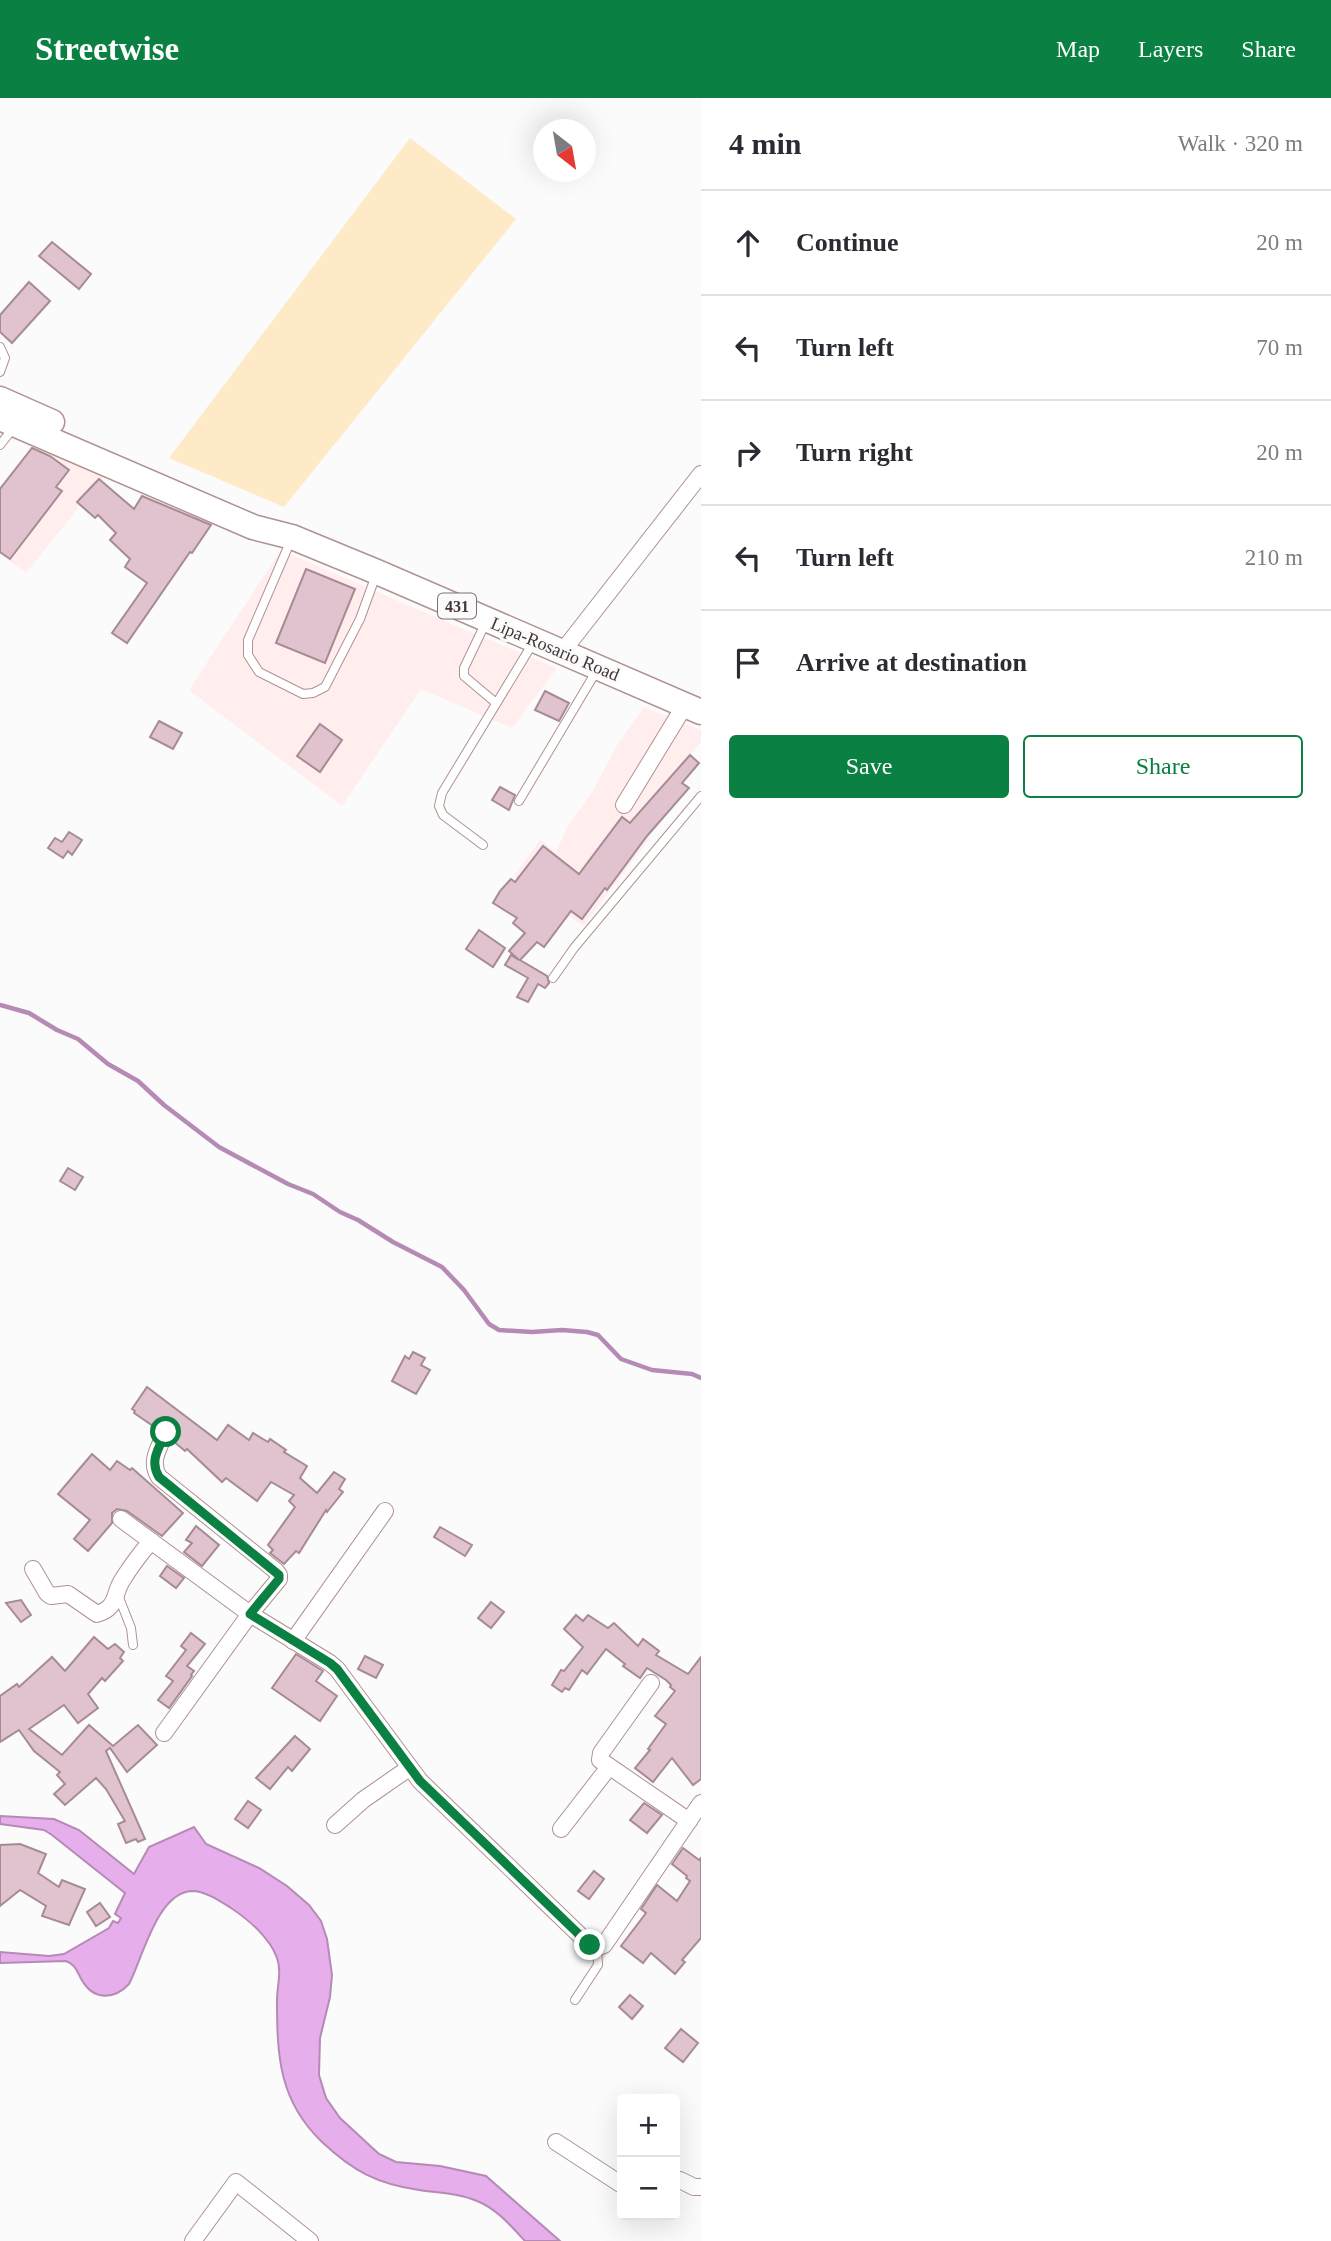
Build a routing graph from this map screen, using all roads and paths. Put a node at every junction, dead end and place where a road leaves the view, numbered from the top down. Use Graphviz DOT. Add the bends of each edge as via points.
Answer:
graph roads {
  1 [pos="0,347"];
  2 [pos="0,372"];
  3 [pos="0,399"];
  4 [pos="8,421"];
  5 [pos="0,445"];
  6 [pos="701,474"];
  7 [pos="292,537"];
  8 [pos="377,572"];
  9 [pos="487,619"];
  10 [pos="535,640"];
  11 [pos="562,652"];
  12 [pos="598,667"];
  13 [pos="496,703"];
  14 [pos="693,709"];
  15 [pos="701,796"];
  16 [pos="519,801"];
  17 [pos="624,805"];
  18 [pos="483,845"];
  19 [pos="553,978"];
  20 [pos="166,1432"];
  21 [pos="385,1511"];
  22 [pos="121,1520"];
  23 [pos="151,1541"];
  24 [pos="33,1569"];
  25 [pos="118,1595"];
  26 [pos="250,1614"];
  27 [pos="293,1641"];
  28 [pos="133,1645"];
  29 [pos="651,1683"];
  30 [pos="164,1733"];
  31 [pos="409,1768"];
  32 [pos="609,1768"];
  33 [pos="701,1803"];
  34 [pos="689,1821"];
  35 [pos="335,1825"];
  36 [pos="561,1829"];
  37 [pos="597,1948"];
  38 [pos="575,2000"];
  39 [pos="556,2142"];
  40 [pos="680,2180"];
  41 [pos="617,2182"];
  42 [pos="701,2186"];
  43 [pos="193,2241"];
  44 [pos="310,2241"];
  1 -- 2 [label="lane" via="5,358"];
  3 -- 7 [label="main road, Lipa-Rosario Road" via="262,514"];
  4 -- 5 [label="lane"];
  4 -- 7 [label="main road, Lipa-Rosario Road" via="253,527"];
  6 -- 11 [label="street"];
  7 -- 8 [label="main road, Lipa-Rosario Road / 431"];
  7 -- 8 [label="lane" via="248,640 248,655 259,671 303,694 325,687 360,619"];
  8 -- 9 [label="main road, Lipa-Rosario Road / 431"];
  9 -- 10 [label="main road, Lipa-Rosario Road / 431"];
  9 -- 13 [label="lane" via="464,676"];
  10 -- 11 [label="main road, Lipa-Rosario Road / 431"];
  10 -- 13 [label="lane"];
  11 -- 12 [label="main road, Lipa-Rosario Road / 431"];
  12 -- 14 [label="main road, Lipa-Rosario Road / 431"];
  12 -- 16 [label="lane"];
  13 -- 18 [label="lane" via="442,793 439,806 443,815"];
  14 -- 17 [label="street"];
  15 -- 19 [label="lane"];
  20 -- 26 [label="street" via="153,1460 159,1477 279,1575"];
  21 -- 27 [label="street"];
  22 -- 23 [label="street"];
  23 -- 25 [label="street" via="120,1582"];
  23 -- 26 [label="street"];
  24 -- 25 [label="street" via="47,1593 68,1594 97,1614"];
  25 -- 28 [label="lane"];
  26 -- 27 [label="street"];
  26 -- 30 [label="street"];
  27 -- 31 [label="street" via="337,1669"];
  29 -- 32 [label="street" via="601,1753 600,1760"];
  31 -- 35 [label="street"];
  31 -- 37 [label="street"];
  32 -- 34 [label="street"];
  32 -- 36 [label="street"];
  33 -- 34 [label="street"];
  34 -- 37 [label="street" via="604,1945"];
  37 -- 38 [label="lane" via="598,1965"];
  39 -- 41 [label="street"];
  40 -- 42 [label="street"];
  43 -- 44 [label="street" via="236,2182"];
}
